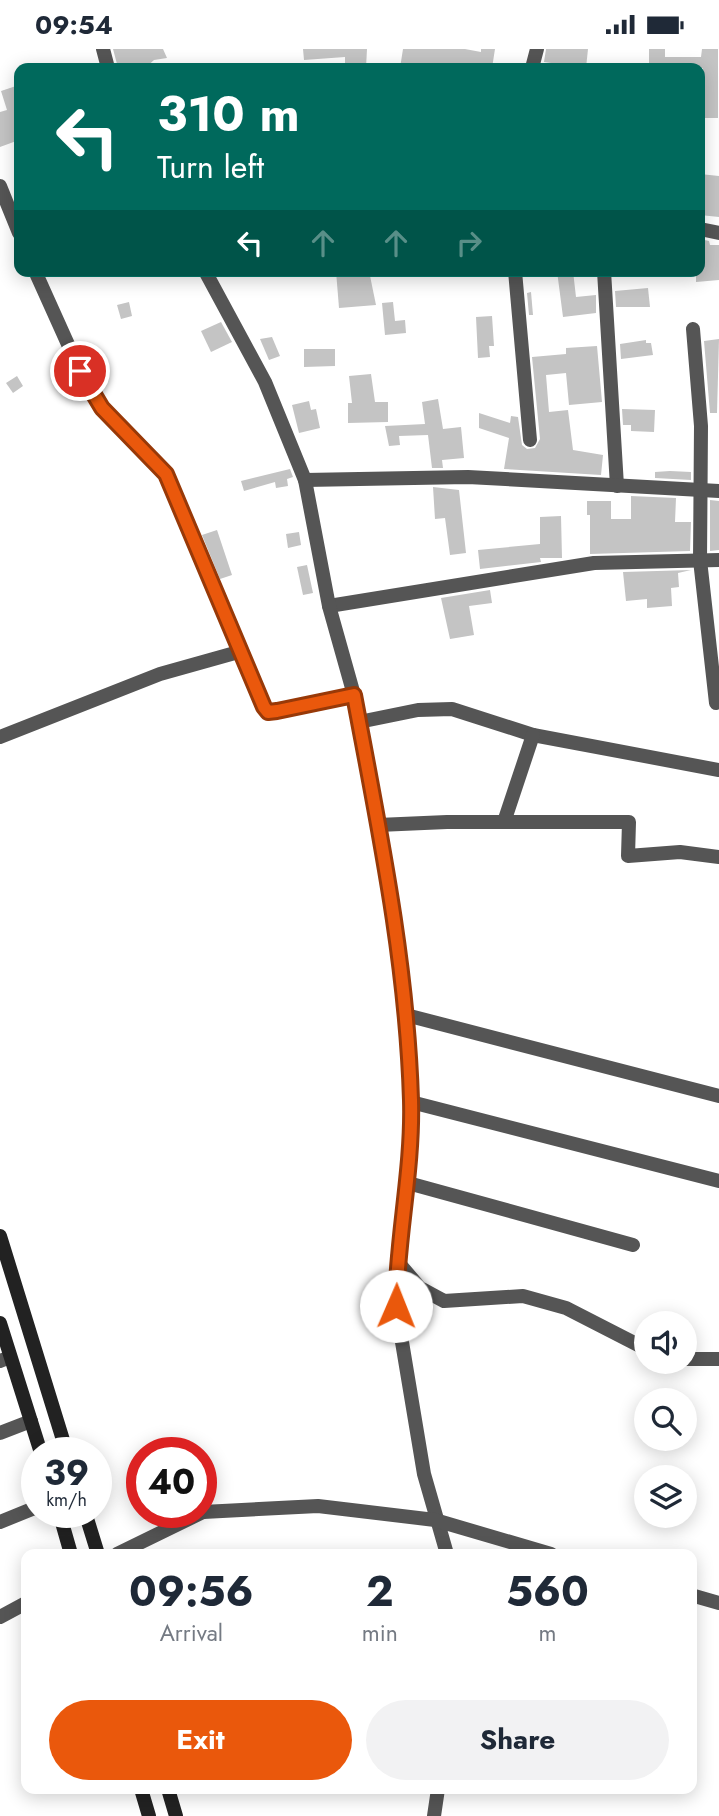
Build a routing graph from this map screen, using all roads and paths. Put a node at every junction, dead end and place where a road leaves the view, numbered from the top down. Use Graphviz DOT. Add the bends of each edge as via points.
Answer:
graph roads {
  1 [pos="0,186"];
  2 [pos="14,221"];
  3 [pos="38,277"];
  4 [pos="208,277"];
  5 [pos="516,277"];
  6 [pos="604,277"];
  7 [pos="693,329"];
  8 [pos="530,440"];
  9 [pos="305,479"];
  10 [pos="617,486"];
  11 [pos="701,489"];
  12 [pos="719,491"];
  13 [pos="700,560"];
  14 [pos="719,560"];
  15 [pos="329,606"];
  16 [pos="242,651"];
  17 [pos="354,695"];
  18 [pos="716,703"];
  19 [pos="359,722"];
  20 [pos="533,735"];
  21 [pos="0,737"];
  22 [pos="719,770"];
  23 [pos="504,822"];
  24 [pos="378,825"];
  25 [pos="719,857"];
  26 [pos="406,1015"];
  27 [pos="719,1096"];
  28 [pos="411,1102"];
  29 [pos="719,1181"];
  30 [pos="408,1183"];
  31 [pos="0,1236"];
  32 [pos="633,1245"];
  33 [pos="397,1261"];
  34 [pos="0,1323"];
  35 [pos="634,1343"];
  36 [pos="5,1359"];
  37 [pos="697,1359"];
  38 [pos="719,1359"];
  39 [pos="31,1420"];
  40 [pos="0,1433"];
  41 [pos="36,1437"];
  42 [pos="62,1437"];
  43 [pos="21,1513"];
  44 [pos="435,1520"];
  45 [pos="0,1522"];
  46 [pos="64,1528"];
  47 [pos="90,1528"];
  48 [pos="70,1549"];
  49 [pos="96,1549"];
  50 [pos="127,1549"];
  51 [pos="445,1549"];
  52 [pos="534,1549"];
  53 [pos="697,1597"];
  54 [pos="719,1603"];
  55 [pos="21,1606"];
  56 [pos="0,1617"];
  57 [pos="142,1794"];
  58 [pos="169,1794"];
  59 [pos="437,1794"];
  60 [pos="149,1816"];
  61 [pos="176,1816"];
  62 [pos="434,1816"];
  1 -- 2 [label="street"];
  3 -- 16 [label="street" via="102,408 166,474"];
  4 -- 9 [label="street" via="265,382"];
  5 -- 8 [label="street"];
  6 -- 10 [label="street"];
  7 -- 11 [label="street"];
  9 -- 10 [label="street" via="468,477"];
  9 -- 15 [label="street"];
  10 -- 11 [label="street"];
  11 -- 12 [label="street"];
  11 -- 13 [label="street"];
  13 -- 14 [label="street"];
  13 -- 15 [label="street" via="558,567"];
  13 -- 18 [label="street"];
  15 -- 17 [label="street"];
  16 -- 17 [label="street" via="268,712"];
  16 -- 21 [label="street" via="160,674"];
  17 -- 19 [label="street"];
  19 -- 20 [label="street" via="418,710 452,709"];
  19 -- 24 [label="street"];
  20 -- 22 [label="street"];
  20 -- 23 [label="street"];
  23 -- 24 [label="street"];
  23 -- 25 [label="street" via="629,822 628,856 680,852"];
  24 -- 26 [label="street"];
  26 -- 27 [label="street"];
  26 -- 28 [label="street"];
  28 -- 29 [label="street"];
  28 -- 30 [label="street"];
  30 -- 32 [label="street"];
  30 -- 33 [label="street"];
  31 -- 42 [label="main road"];
  33 -- 35 [label="street" via="420,1288 443,1301 523,1296 566,1308"];
  33 -- 44 [label="street" via="396,1306"];
  34 -- 36 [label="main road"];
  36 -- 39 [label="main road"];
  37 -- 38 [label="street"];
  39 -- 40 [label="street"];
  39 -- 41 [label="main road"];
  43 -- 45 [label="street"];
  44 -- 50 [label="street" via="318,1506 204,1512"];
  44 -- 51 [label="street"];
  44 -- 52 [label="street"];
  46 -- 48 [label="main road"];
  47 -- 49 [label="main road"];
  53 -- 54 [label="street"];
  55 -- 56 [label="street"];
  57 -- 60 [label="main road"];
  58 -- 61 [label="main road"];
  59 -- 62 [label="street"];
}
